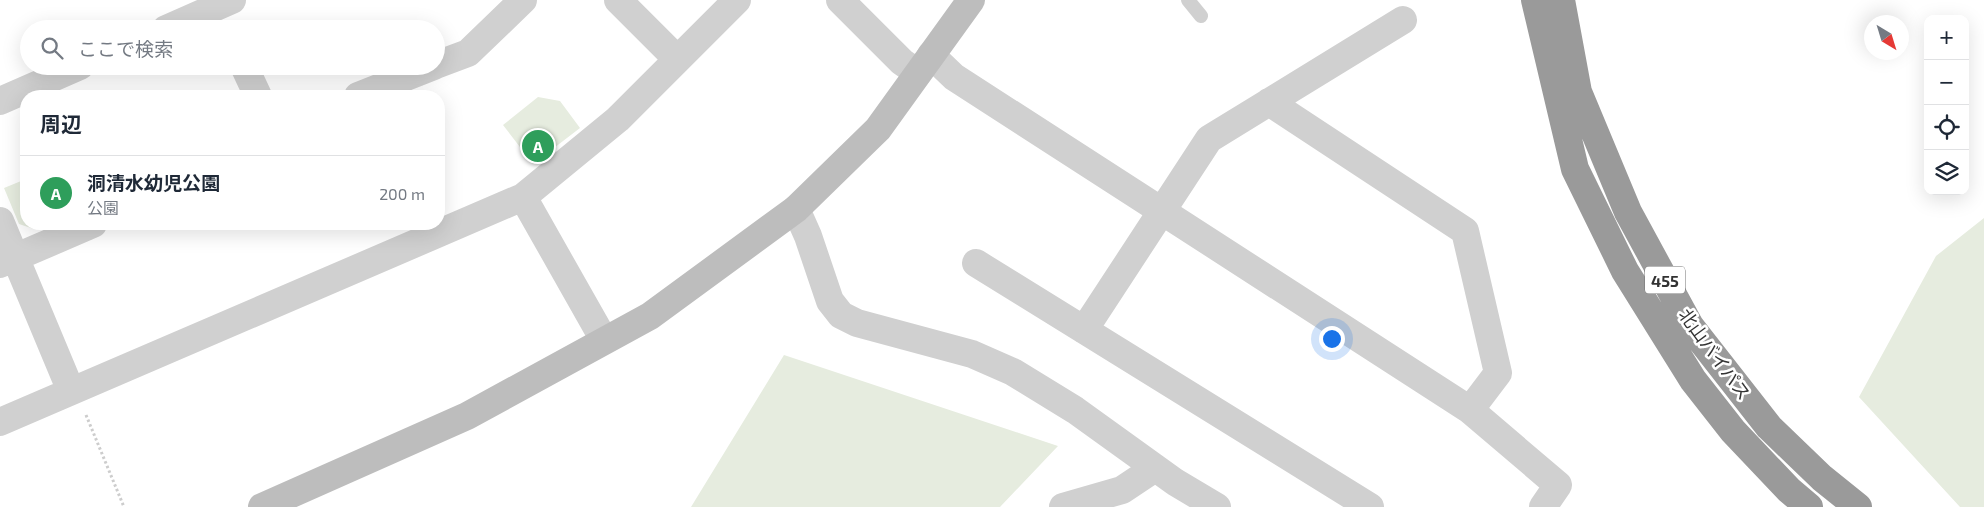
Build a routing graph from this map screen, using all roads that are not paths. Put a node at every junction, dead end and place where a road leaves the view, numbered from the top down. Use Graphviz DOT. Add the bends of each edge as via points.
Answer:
graph roads {
  1 [pos="522,0"];
  2 [pos="618,0"];
  3 [pos="737,0"];
  4 [pos="840,0"];
  5 [pos="971,0"];
  6 [pos="1188,0"];
  7 [pos="1535,0"];
  8 [pos="1561,0"];
  9 [pos="225,12"];
  10 [pos="1200,16"];
  11 [pos="197,20"];
  12 [pos="1403,20"];
  13 [pos="677,59"];
  14 [pos="445,62"];
  15 [pos="925,64"];
  16 [pos="59,75"];
  17 [pos="248,75"];
  18 [pos="412,75"];
  19 [pos="25,90"];
  20 [pos="255,90"];
  21 [pos="373,90"];
  22 [pos="20,92"];
  23 [pos="0,101"];
  24 [pos="1269,102"];
  25 [pos="523,197"];
  26 [pos="796,209"];
  27 [pos="1161,212"];
  28 [pos="0,221"];
  29 [pos="79,230"];
  30 [pos="8,261"];
  31 [pos="976,263"];
  32 [pos="1084,330"];
  33 [pos="604,340"];
  34 [pos="73,390"];
  35 [pos="1470,410"];
  36 [pos="0,422"];
  37 [pos="1156,468"];
  38 [pos="262,507"];
  39 [pos="1062,507"];
  40 [pos="1217,507"];
  41 [pos="1370,507"];
  42 [pos="1543,507"];
  43 [pos="1810,507"];
  44 [pos="1858,507"];
  1 -- 14 [label="street" via="468,53"];
  2 -- 13 [label="street"];
  3 -- 13 [label="street"];
  4 -- 15 [label="street" via="902,62"];
  5 -- 15 [label="street"];
  6 -- 10 [label="lane"];
  7 -- 43 [label="highway, 北山バイパス / 455" via="1575,169 1624,271 1693,380 1789,490"];
  8 -- 44 [label="highway, 北山バイパス / 455" via="1578,92 1628,212 1690,326 1769,427"];
  9 -- 11 [label="street"];
  12 -- 24 [label="street"];
  13 -- 25 [label="street" via="618,119"];
  15 -- 26 [label="street" via="878,129"];
  15 -- 27 [label="street" via="954,77"];
  16 -- 19 [label="street"];
  17 -- 20 [label="street"];
  18 -- 21 [label="street"];
  22 -- 23 [label="street"];
  24 -- 27 [label="street" via="1210,139"];
  24 -- 35 [label="street" via="1465,231 1498,373"];
  25 -- 33 [label="street"];
  25 -- 34 [label="street"];
  26 -- 33 [label="street" via="650,316"];
  26 -- 37 [label="street" via="830,301 841,315 857,323 972,354 1013,372 1076,410"];
  27 -- 32 [label="street"];
  27 -- 35 [label="street"];
  28 -- 30 [label="street"];
  29 -- 30 [label="street"];
  30 -- 34 [label="street"];
  31 -- 32 [label="street"];
  32 -- 41 [label="street"];
  33 -- 38 [label="street" via="467,416"];
  34 -- 36 [label="street"];
  35 -- 42 [label="street" via="1558,486"];
  37 -- 39 [label="street" via="1122,490"];
  37 -- 40 [label="street"];
}
